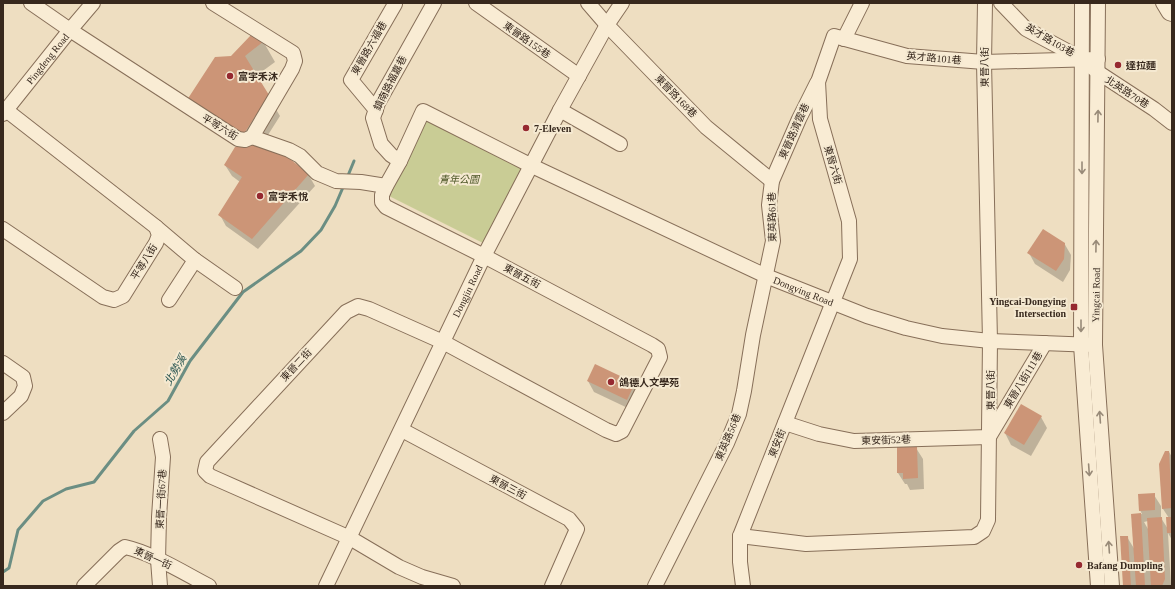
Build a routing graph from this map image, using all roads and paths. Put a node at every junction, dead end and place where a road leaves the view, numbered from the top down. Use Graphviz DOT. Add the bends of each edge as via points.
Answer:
graph roads {
  1 [pos="31,3"];
  2 [pos="93,3"];
  3 [pos="212,3"];
  4 [pos="434,3"];
  5 [pos="476,3"];
  6 [pos="588,3"];
  7 [pos="622,3"];
  8 [pos="862,3"];
  9 [pos="985,3"];
  10 [pos="1001,3"];
  11 [pos="1082,3"];
  12 [pos="1098,3"];
  13 [pos="1163,3"];
  14 [pos="395,4"];
  15 [pos="1172,14"];
  16 [pos="607,25"];
  17 [pos="70,30"];
  18 [pos="844,39"];
  19 [pos="1098,59"];
  20 [pos="1082,60"];
  21 [pos="984,62"];
  22 [pos="1099,73"];
  23 [pos="579,76"];
  24 [pos="818,82"];
  25 [pos="376,110"];
  26 [pos="560,110"];
  27 [pos="5,112"];
  28 [pos="1172,123"];
  29 [pos="252,137"];
  30 [pos="620,144"];
  31 [pos="400,161"];
  32 [pos="532,166"];
  33 [pos="772,181"];
  34 [pos="386,186"];
  35 [pos="156,227"];
  36 [pos="3,229"];
  37 [pos="484,256"];
  38 [pos="195,260"];
  39 [pos="766,276"];
  40 [pos="236,288"];
  41 [pos="169,300"];
  42 [pos="832,303"];
  43 [pos="990,341"];
  44 [pos="443,342"];
  45 [pos="1045,343"];
  46 [pos="1081,345"];
  47 [pos="1095,345"];
  48 [pos="3,363"];
  49 [pos="638,401"];
  50 [pos="3,413"];
  51 [pos="785,423"];
  52 [pos="402,430"];
  53 [pos="989,437"];
  54 [pos="160,440"];
  55 [pos="740,536"];
  56 [pos="350,538"];
  57 [pos="158,560"];
  58 [pos="84,586"];
  59 [pos="160,586"];
  60 [pos="209,586"];
  61 [pos="326,586"];
  62 [pos="454,586"];
  63 [pos="552,586"];
  64 [pos="655,586"];
  65 [pos="743,586"];
  66 [pos="1098,586"];
  67 [pos="1112,586"];
  1 -- 17 [label="street, 平等六街"];
  2 -- 17 [label="street, Pingdeng Road"];
  3 -- 29 [label="street, 平等六街" via="293,53 295,61 292,69"];
  4 -- 25 [label="street, 鎮南路福嘉巷"];
  5 -- 23 [label="street, 東晉路155巷"];
  6 -- 16 [label="street, 東晉路168巷"];
  7 -- 16 [label="street, Dongjin Road"];
  8 -- 18 [label="street"];
  9 -- 21 [label="street, 東晉八街"];
  10 -- 20 [label="street, 英才路103巷" via="1026,29"];
  11 -- 20 [label="street, Yingcai Road"];
  12 -- 19 [label="street, Yingcai Road"];
  13 -- 15 [label="street"];
  14 -- 25 [label="street, 東晉路六福巷" via="351,80"];
  16 -- 23 [label="street, Dongjin Road"];
  16 -- 33 [label="street, 東晉路168巷" via="706,127"];
  17 -- 27 [label="street, Pingdeng Road"];
  17 -- 29 [label="street, 平等六街" via="238,140"];
  18 -- 21 [label="street, 英才路101巷" via="907,56"];
  18 -- 24 [label="street, 東晉六街" via="834,36"];
  19 -- 20 [label="street, 英才路101巷"];
  19 -- 22 [label="street, Yingcai Road"];
  20 -- 21 [label="street, 英才路101巷"];
  20 -- 22 [label="street, 北英路70巷"];
  20 -- 46 [label="street, Yingcai Road, one-way"];
  21 -- 43 [label="street, 東晉八街"];
  22 -- 28 [label="street, 北英路70巷"];
  47 -- 22 [label="street, Yingcai Road, one-way"];
  23 -- 26 [label="street, Dongjin Road"];
  24 -- 33 [label="street, 東晉路清雲巷"];
  24 -- 42 [label="street, 東晉六街" via="820,119 849,221 850,259"];
  25 -- 31 [label="street, 鎮南路福嘉巷" via="373,118 381,144"];
  26 -- 30 [label="street"];
  26 -- 32 [label="street, Dongjin Road"];
  27 -- 35 [label="street"];
  29 -- 34 [label="street" via="289,150 300,156 317,173 336,181"];
  31 -- 32 [label="street, 東晉五街" via="423,111"];
  31 -- 34 [label="street, 東晉五街"];
  32 -- 37 [label="street, Dongjin Road"];
  32 -- 39 [label="street, Dongying Road"];
  33 -- 39 [label="street, 東英路61巷" via="770,205 773,242"];
  34 -- 37 [label="street, 東晉五街" via="382,202 386,208"];
  35 -- 36 [label="street, 平等八街" via="159,235 156,243 123,296 114,300 103,297"];
  35 -- 38 [label="street"];
  37 -- 44 [label="street, Dongjin Road"];
  37 -- 49 [label="street, 東晉五街" via="658,349 660,357"];
  38 -- 40 [label="street"];
  38 -- 41 [label="street"];
  39 -- 42 [label="street, Dongying Road"];
  39 -- 64 [label="street, 東英路56巷" via="738,414 727,443"];
  42 -- 43 [label="street, Dongying Road" via="906,328 942,336"];
  42 -- 51 [label="street, 東安街"];
  43 -- 45 [label="street, Dongying Road"];
  43 -- 53 [label="street, 東晉八街"];
  44 -- 49 [label="street, 東晉二街" via="616,434 622,430"];
  44 -- 52 [label="street, Dongjin Road"];
  44 -- 56 [label="street, 東晉二街" via="369,309 358,306 346,312 207,462 205,471 210,476"];
  45 -- 46 [label="street, Dongying Road"];
  45 -- 53 [label="street, 東晉八街111巷"];
  46 -- 47 [label="street, Dongying Road"];
  46 -- 66 [label="street, Yingcai Road, one-way"];
  67 -- 47 [label="street, Yingcai Road, one-way"];
  48 -- 50 [label="street" via="23,376 25,386 21,396"];
  51 -- 53 [label="street, 東安街52巷" via="854,441"];
  51 -- 55 [label="street, 東安街"];
  52 -- 56 [label="street, Dongjin Road"];
  52 -- 63 [label="street, 東晉三街" via="569,520 577,530"];
  53 -- 55 [label="street, 東晉八街" via="988,520 983,531 974,537 806,544"];
  54 -- 57 [label="street, 東晉一街67巷" via="163,457"];
  55 -- 65 [label="street, 東安街"];
  56 -- 61 [label="street, Dongjin Road"];
  56 -- 62 [label="street, 東晉二街" via="399,567"];
  57 -- 58 [label="street, 東晉一街" via="125,547"];
  57 -- 59 [label="street, 東晉一街67巷"];
  57 -- 60 [label="street, 東晉一街"];
}
